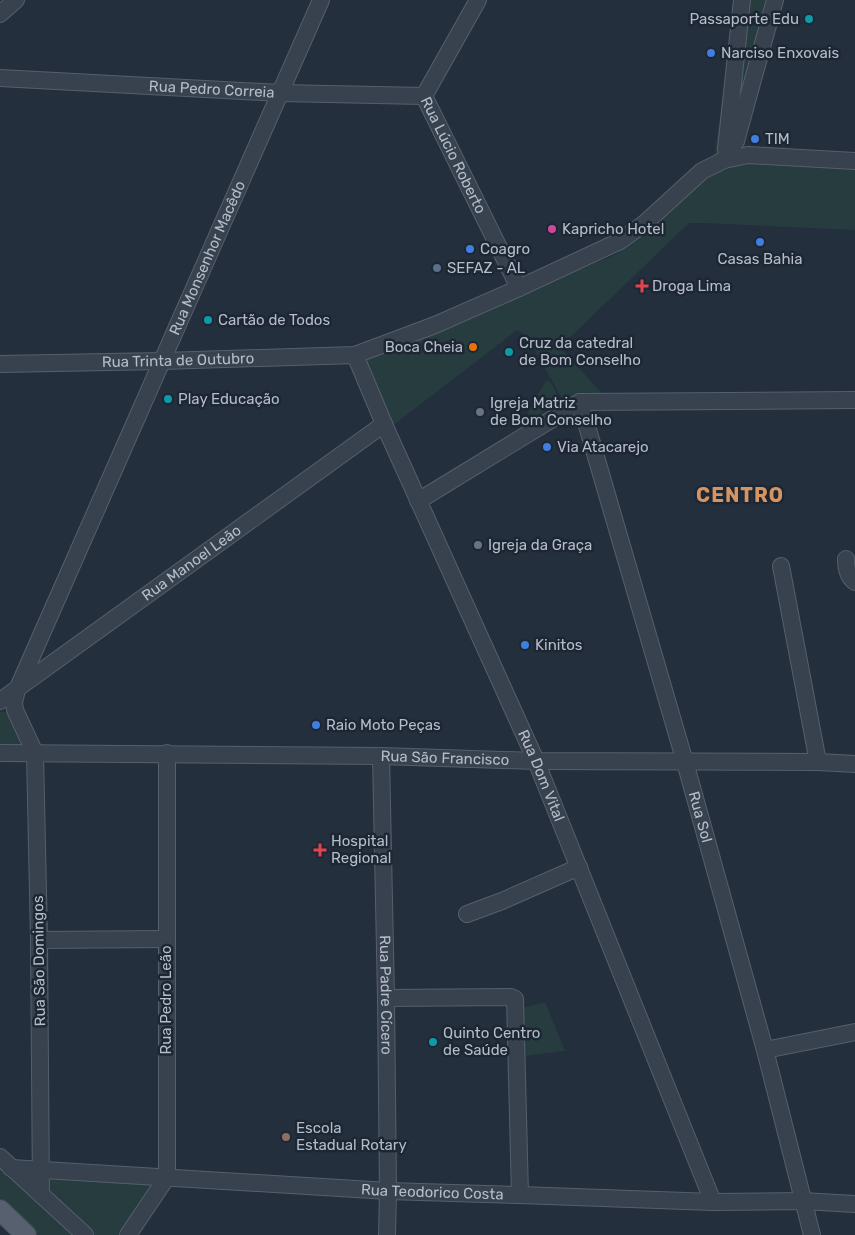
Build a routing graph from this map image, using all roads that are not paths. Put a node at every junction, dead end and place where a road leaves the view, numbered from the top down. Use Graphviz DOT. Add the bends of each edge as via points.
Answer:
graph roads {
  1 [pos="16,0"];
  2 [pos="321,0"];
  3 [pos="478,0"];
  4 [pos="742,0"];
  5 [pos="775,0"];
  6 [pos="0,14"];
  7 [pos="0,78"];
  8 [pos="280,93"];
  9 [pos="424,96"];
  10 [pos="724,160"];
  11 [pos="855,161"];
  12 [pos="518,288"];
  13 [pos="356,355"];
  14 [pos="163,361"];
  15 [pos="0,364"];
  16 [pos="855,400"];
  17 [pos="580,402"];
  18 [pos="384,424"];
  19 [pos="418,501"];
  20 [pos="846,560"];
  21 [pos="780,566"];
  22 [pos="855,582"];
  23 [pos="17,690"];
  24 [pos="0,701"];
  25 [pos="0,753"];
  26 [pos="35,753"];
  27 [pos="167,753"];
  28 [pos="381,756"];
  29 [pos="536,761"];
  30 [pos="685,762"];
  31 [pos="818,762"];
  32 [pos="855,764"];
  33 [pos="579,868"];
  34 [pos="467,914"];
  35 [pos="166,939"];
  36 [pos="39,940"];
  37 [pos="386,998"];
  38 [pos="855,1032"];
  39 [pos="765,1050"];
  40 [pos="5,1162"];
  41 [pos="42,1169"];
  42 [pos="167,1177"];
  43 [pos="388,1191"];
  44 [pos="41,1195"];
  45 [pos="520,1195"];
  46 [pos="803,1201"];
  47 [pos="713,1202"];
  48 [pos="855,1204"];
  49 [pos="0,1210"];
  50 [pos="26,1235"];
  51 [pos="85,1235"];
  52 [pos="128,1235"];
  53 [pos="387,1235"];
  54 [pos="812,1235"];
  1 -- 6 [label="street"];
  2 -- 8 [label="street, Rua Monsenhor Macêdo"];
  3 -- 9 [label="street, Rua Lúcio Roberto"];
  4 -- 10 [label="street"];
  5 -- 10 [label="street" via="736,141"];
  7 -- 8 [label="street, Rua Pedro Correia"];
  8 -- 9 [label="street, Rua Pedro Correia"];
  8 -- 14 [label="street, Rua Monsenhor Macêdo"];
  9 -- 12 [label="street, Rua Lúcio Roberto"];
  10 -- 11 [label="street, Rua Trinta de Outubro" via="748,155"];
  10 -- 12 [label="street, Rua Trinta de Outubro" via="702,171 645,224 620,241"];
  12 -- 13 [label="street, Rua Trinta de Outubro"];
  13 -- 14 [label="street, Rua Trinta de Outubro"];
  13 -- 18 [label="street, Rua Dom Vital"];
  14 -- 15 [label="street, Rua Trinta de Outubro"];
  14 -- 23 [label="street, Rua Monsenhor Macêdo"];
  16 -- 17 [label="street"];
  17 -- 19 [label="street"];
  17 -- 30 [label="street, Rua Sol"];
  18 -- 19 [label="street, Rua Dom Vital"];
  18 -- 23 [label="street, Rua Manoel Leão"];
  19 -- 29 [label="street, Rua Dom Vital"];
  20 -- 22 [label="street" via="851,579"];
  21 -- 31 [label="street"];
  23 -- 24 [label="street, Rua Manoel Leão"];
  23 -- 26 [label="street, Rua Monsenhor Macêdo" via="15,710"];
  25 -- 26 [label="street, Rua São Francisco"];
  26 -- 27 [label="street, Rua São Francisco"];
  26 -- 36 [label="street, Rua São Domingos"];
  27 -- 28 [label="street, Rua São Francisco"];
  27 -- 35 [label="street, Rua Pedro Leão"];
  28 -- 29 [label="street, Rua São Francisco"];
  28 -- 37 [label="street, Rua Padre Cícero"];
  29 -- 30 [label="street, Rua São Francisco"];
  29 -- 33 [label="street, Rua Dom Vital"];
  30 -- 31 [label="street, Rua São Francisco"];
  30 -- 39 [label="street, Rua Sol"];
  31 -- 32 [label="street, Rua São Francisco"];
  33 -- 34 [label="street"];
  33 -- 47 [label="street, Rua Dom Vital"];
  35 -- 36 [label="street"];
  35 -- 42 [label="street, Rua Pedro Leão"];
  36 -- 41 [label="street, Rua São Domingos"];
  37 -- 43 [label="street, Rua Padre Cícero"];
  37 -- 45 [label="street" via="515,999"];
  38 -- 39 [label="street"];
  39 -- 46 [label="street, Rua Sol"];
  40 -- 41 [label="street, Rua Teodorico Costa"];
  40 -- 44 [label="street"];
  41 -- 42 [label="street, Rua Teodorico Costa"];
  41 -- 44 [label="street, Rua São Domingos"];
  42 -- 43 [label="street, Rua Teodorico Costa"];
  42 -- 52 [label="street"];
  43 -- 45 [label="street, Rua Teodorico Costa"];
  43 -- 53 [label="street, Rua Padre Cícero"];
  44 -- 51 [label="street"];
  45 -- 47 [label="street, Rua Teodorico Costa"];
  46 -- 47 [label="street, Rua Teodorico Costa"];
  46 -- 48 [label="street, Rua Teodorico Costa"];
  46 -- 54 [label="street, Rua Sol"];
  49 -- 50 [label="main road"];
}
